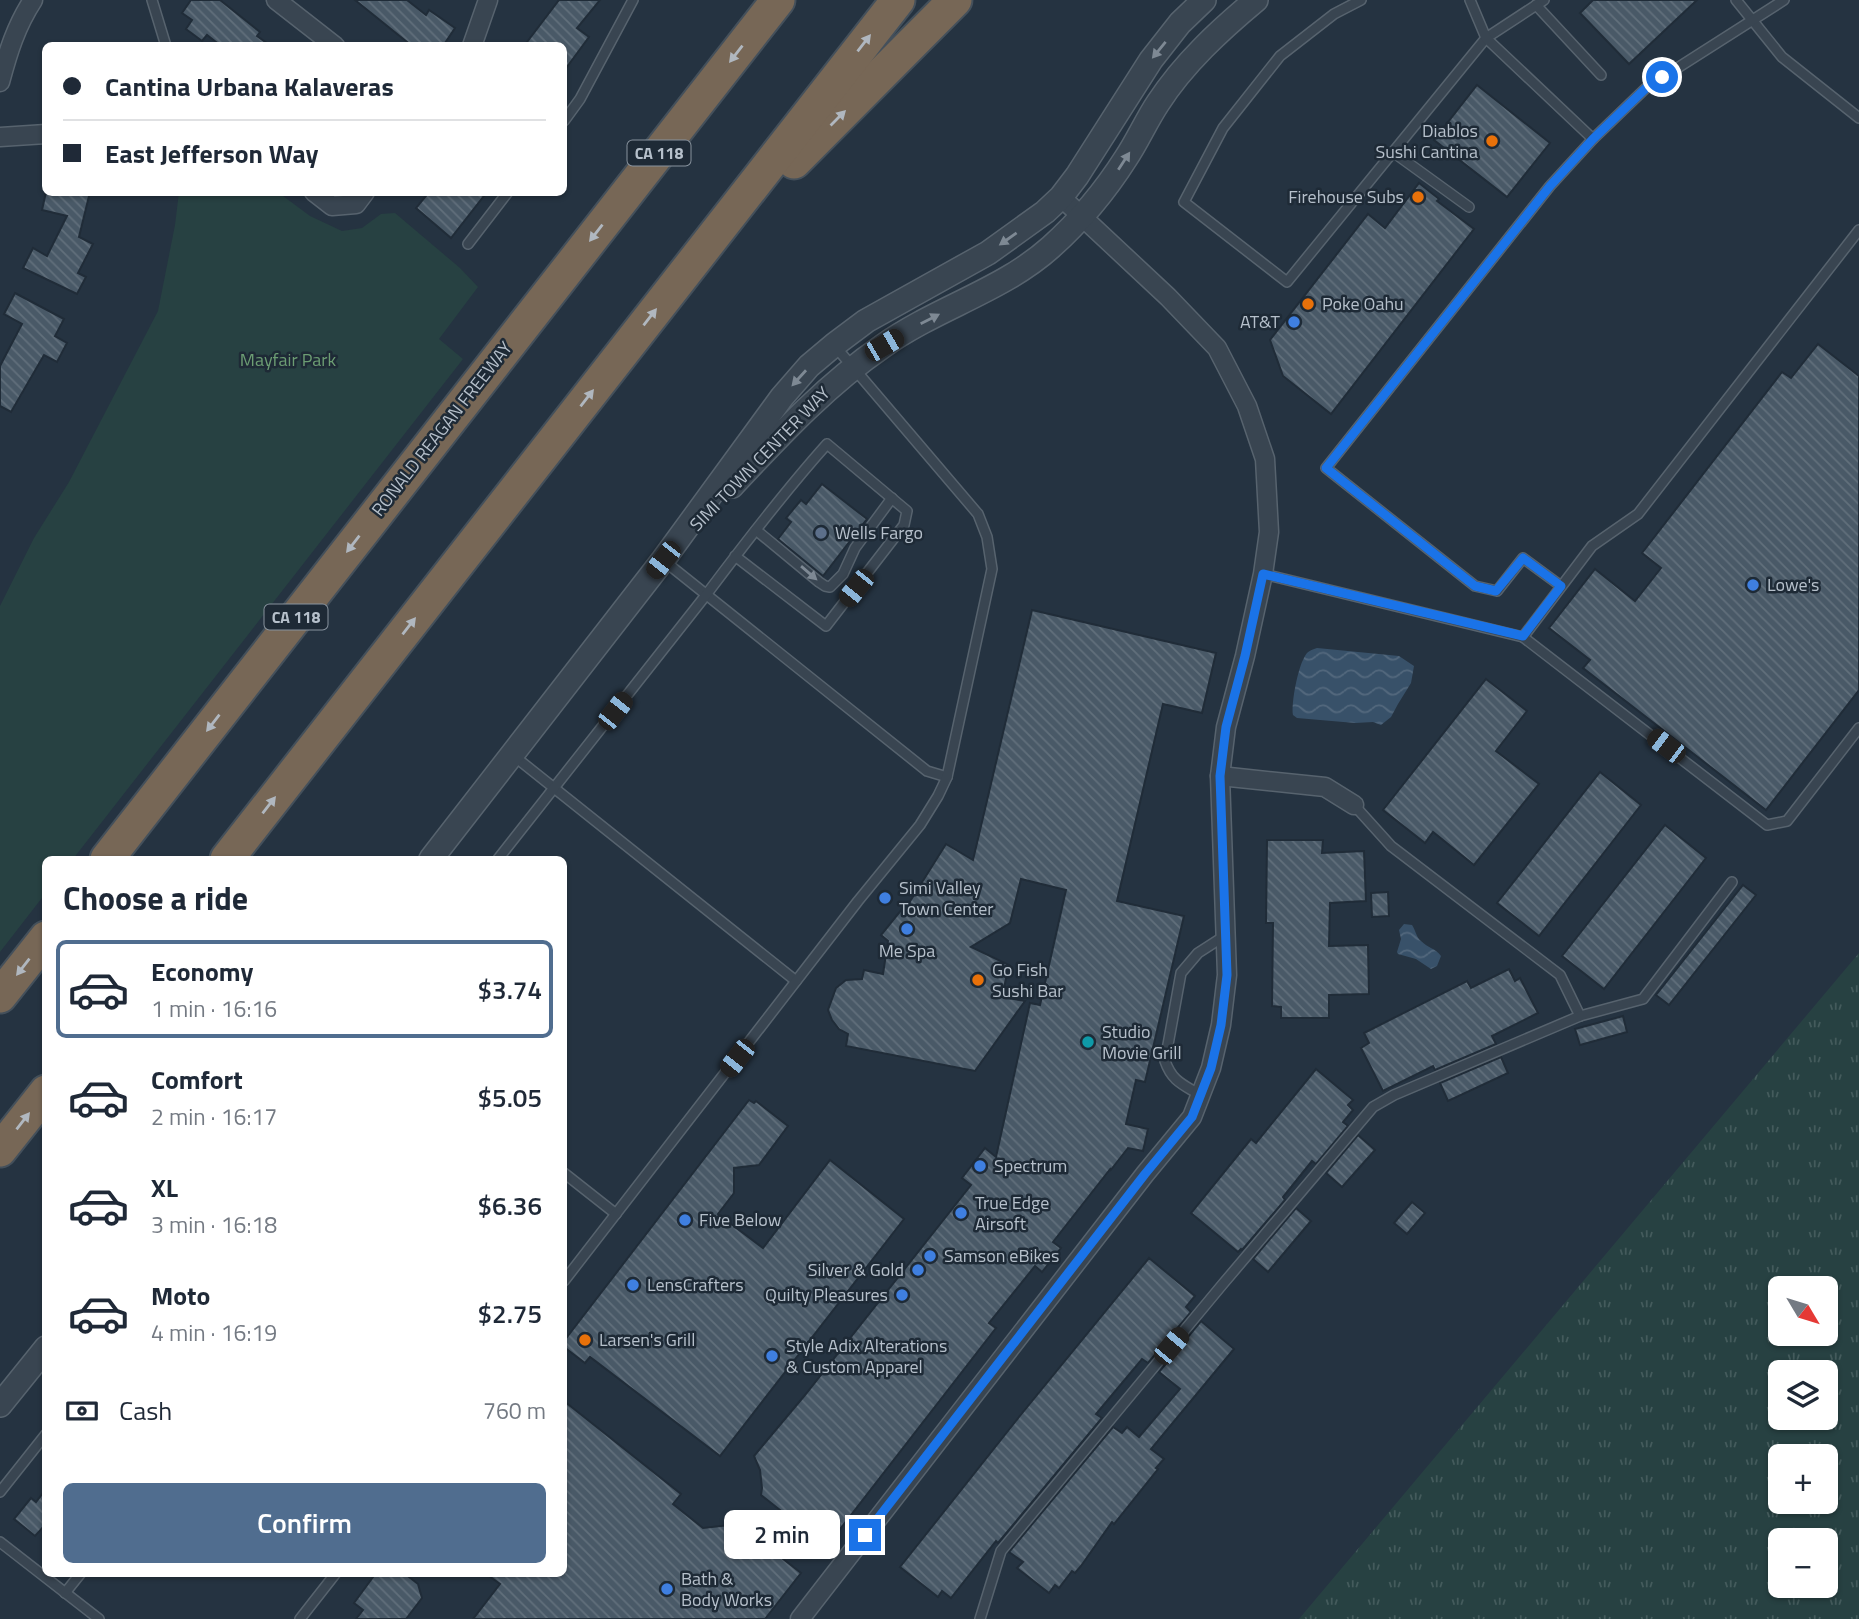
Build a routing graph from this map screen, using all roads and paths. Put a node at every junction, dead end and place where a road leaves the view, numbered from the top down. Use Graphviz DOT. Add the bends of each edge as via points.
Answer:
graph roads {
  1 [pos="33,0"];
  2 [pos="152,0"];
  3 [pos="276,0"];
  4 [pos="488,0"];
  5 [pos="633,0"];
  6 [pos="778,0"];
  7 [pos="898,0"];
  8 [pos="955,0"];
  9 [pos="1204,0"];
  10 [pos="1256,0"];
  11 [pos="1361,0"];
  12 [pos="1470,0"];
  13 [pos="1736,0"];
  14 [pos="1784,0"];
  15 [pos="1540,3"];
  16 [pos="1751,20"];
  17 [pos="1486,38"];
  18 [pos="165,42"];
  19 [pos="330,42"];
  20 [pos="473,42"];
  21 [pos="1601,75"];
  22 [pos="0,82"];
  23 [pos="567,117"];
  24 [pos="1859,118"];
  25 [pos="42,134"];
  26 [pos="0,137"];
  27 [pos="1593,139"];
  28 [pos="1393,152"];
  29 [pos="319,196"];
  30 [pos="505,196"];
  31 [pos="1061,197"];
  32 [pos="360,198"];
  33 [pos="1469,207"];
  34 [pos="1082,215"];
  35 [pos="1859,230"];
  36 [pos="468,244"];
  37 [pos="687,271"];
  38 [pos="834,345"];
  39 [pos="852,367"];
  40 [pos="892,498"];
  41 [pos="756,530"];
  42 [pos="735,556"];
  43 [pos="663,560"];
  44 [pos="1263,574"];
  45 [pos="1561,586"];
  46 [pos="706,595"];
  47 [pos="1523,636"];
  48 [pos="1859,728"];
  49 [pos="513,755"];
  50 [pos="947,776"];
  51 [pos="1220,776"];
  52 [pos="554,789"];
  53 [pos="1354,806"];
  54 [pos="109,856"];
  55 [pos="229,856"];
  56 [pos="433,856"];
  57 [pos="500,856"];
  58 [pos="1732,882"];
  59 [pos="1226,935"];
  60 [pos="42,943"];
  61 [pos="796,981"];
  62 [pos="0,996"];
  63 [pos="1580,1016"];
  64 [pos="1200,1095"];
  65 [pos="42,1097"];
  66 [pos="0,1150"];
  67 [pos="567,1175"];
  68 [pos="616,1214"];
  69 [pos="567,1277"];
  70 [pos="42,1353"];
  71 [pos="0,1405"];
  72 [pos="42,1443"];
  73 [pos="0,1492"];
  74 [pos="0,1542"];
  75 [pos="42,1575"];
  76 [pos="45,1577"];
  77 [pos="77,1577"];
  78 [pos="333,1577"];
  79 [pos="65,1593"];
  80 [pos="99,1619"];
  81 [pos="300,1619"];
  82 [pos="800,1619"];
  83 [pos="980,1619"];
  1 -- 22 [label="street" via="10,44"];
  2 -- 18 [label="lane"];
  3 -- 19 [label="street"];
  4 -- 20 [label="street"];
  5 -- 23 [label="lane"];
  6 -- 54 [label="highway, RONALD REAGAN FREEWAY / CA 118, one-way"];
  37 -- 7 [label="highway, one-way"];
  37 -- 8 [label="highway, one-way"];
  9 -- 31 [label="street, SIMI TOWN CENTER WAY, one-way" via="1151,60"];
  34 -- 10 [label="street, SIMI TOWN CENTER WAY, one-way" via="1115,176 1181,71"];
  11 -- 28 [label="lane" via="1334,14 1280,56 1223,128 1184,202 1287,282"];
  12 -- 17 [label="lane"];
  13 -- 16 [label="lane"];
  14 -- 16 [label="lane"];
  15 -- 17 [label="lane"];
  15 -- 21 [label="lane"];
  16 -- 24 [label="lane" via="1782,57"];
  16 -- 27 [label="lane" via="1646,88"];
  17 -- 27 [label="lane"];
  17 -- 28 [label="lane"];
  25 -- 26 [label="street"];
  27 -- 45 [label="lane" via="1550,186 1326,468 1475,586 1496,591 1523,558"];
  28 -- 33 [label="lane"];
  29 -- 32 [label="street" via="332,206"];
  30 -- 36 [label="lane"];
  31 -- 34 [label="street"];
  31 -- 38 [label="street, SIMI TOWN CENTER WAY, one-way" via="988,253 866,321"];
  39 -- 34 [label="street, SIMI TOWN CENTER WAY, one-way" via="920,324 1001,282 1050,248"];
  34 -- 44 [label="street" via="1217,348 1247,406 1265,459 1269,532"];
  35 -- 45 [label="lane" via="1638,514 1592,546"];
  55 -- 37 [label="highway, one-way"];
  38 -- 39 [label="lane"];
  38 -- 43 [label="street, SIMI TOWN CENTER WAY, one-way" via="782,397"];
  39 -- 43 [label="street, SIMI TOWN CENTER WAY" via="796,417"];
  39 -- 50 [label="lane" via="978,514 987,537 992,569"];
  40 -- 41 [label="lane" via="827,444"];
  41 -- 40 [label="lane, one-way" via="831,587"];
  40 -- 42 [label="lane" via="907,511 904,525 826,626"];
  41 -- 42 [label="lane"];
  42 -- 46 [label="lane"];
  43 -- 46 [label="lane"];
  43 -- 49 [label="street, SIMI TOWN CENTER WAY"];
  44 -- 47 [label="lane"];
  44 -- 51 [label="street" via="1226,727"];
  45 -- 47 [label="lane"];
  46 -- 50 [label="lane" via="927,771"];
  46 -- 52 [label="lane"];
  47 -- 48 [label="lane" via="1768,825 1787,821"];
  49 -- 52 [label="lane"];
  49 -- 56 [label="street, SIMI TOWN CENTER WAY"];
  50 -- 61 [label="lane" via="920,825"];
  51 -- 53 [label="street" via="1325,787"];
  51 -- 59 [label="street"];
  52 -- 57 [label="lane"];
  52 -- 61 [label="lane"];
  53 -- 63 [label="lane" via="1391,846 1560,975"];
  58 -- 63 [label="lane" via="1643,999"];
  59 -- 64 [label="street" via="1221,1025"];
  59 -- 64 [label="lane" via="1198,953 1181,973 1165,1061 1169,1073"];
  60 -- 62 [label="highway, one-way"];
  61 -- 68 [label="lane"];
  63 -- 83 [label="lane" via="1373,1107 1002,1551"];
  64 -- 82 [label="street" via="1192,1117"];
  66 -- 65 [label="highway, one-way"];
  67 -- 68 [label="lane"];
  68 -- 69 [label="lane"];
  70 -- 71 [label="street"];
  72 -- 73 [label="lane"];
  74 -- 75 [label="lane"];
  76 -- 79 [label="lane"];
  77 -- 79 [label="lane"];
  78 -- 81 [label="lane"];
  79 -- 80 [label="lane"];
}
